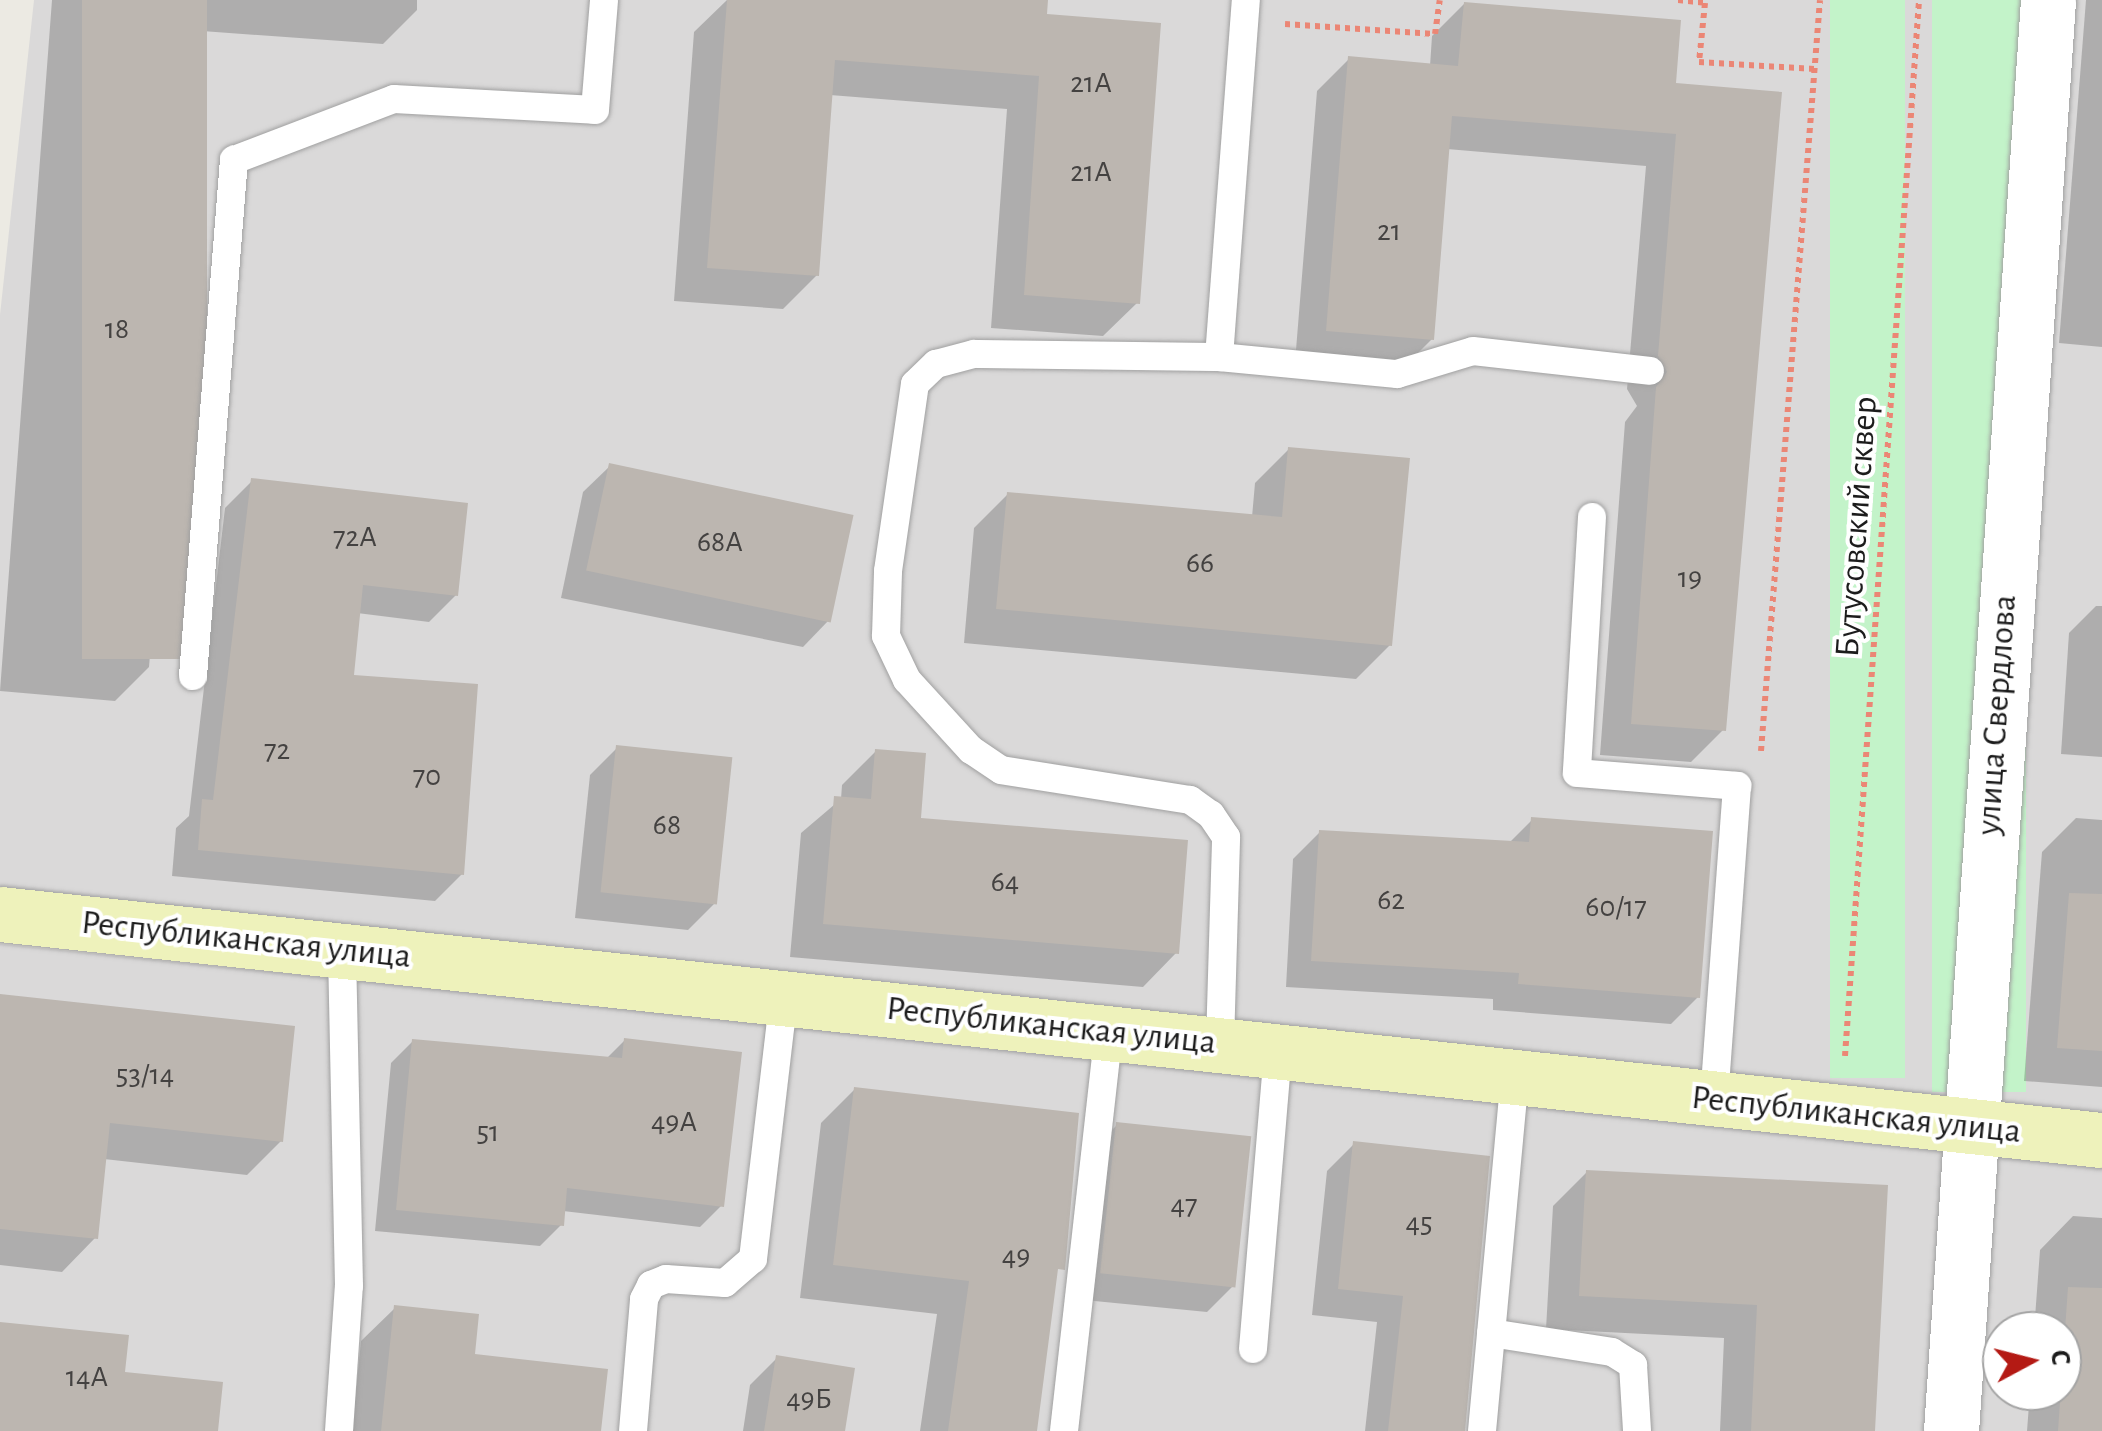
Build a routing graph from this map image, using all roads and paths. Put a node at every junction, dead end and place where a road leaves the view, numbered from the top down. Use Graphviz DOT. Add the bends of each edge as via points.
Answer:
graph roads {
  1 [pos="604,0"];
  2 [pos="1440,0"];
  3 [pos="1678,0"];
  4 [pos="1820,0"];
  5 [pos="1920,0"];
  6 [pos="2048,0"];
  7 [pos="1245,11"];
  8 [pos="1815,70"];
  9 [pos="1219,357"];
  10 [pos="1650,371"];
  11 [pos="1592,517"];
  12 [pos="193,676"];
  13 [pos="1760,757"];
  14 [pos="0,914"];
  15 [pos="342,950"];
  16 [pos="784,997"];
  17 [pos="1108,1032"];
  18 [pos="1220,1043"];
  19 [pos="1278,1050"];
  20 [pos="1844,1057"];
  21 [pos="1515,1077"];
  22 [pos="1714,1100"];
  23 [pos="1968,1126"];
  24 [pos="2102,1140"];
  25 [pos="1490,1332"];
  26 [pos="1253,1349"];
  27 [pos="338,1431"];
  28 [pos="634,1431"];
  29 [pos="1064,1431"];
  30 [pos="1482,1431"];
  31 [pos="1637,1431"];
  32 [pos="1951,1431"];
  1 -- 12 [label="lane" via="594,110 394,99 234,160"];
  2 -- 7 [label="path" via="1435,34"];
  3 -- 8 [label="path" via="1705,3 1699,62"];
  4 -- 8 [label="path"];
  5 -- 20 [label="path, Бутусовский сквер"];
  6 -- 23 [label="street, улица Свердлова"];
  7 -- 9 [label="lane"];
  8 -- 13 [label="path"];
  9 -- 10 [label="lane" via="1397,374 1473,351"];
  9 -- 18 [label="lane" via="974,354 936,364 915,384 888,571 886,636 907,680 940,723 1001,770 1190,800 1211,815 1226,836"];
  11 -- 22 [label="lane" via="1577,772 1737,786"];
  14 -- 15 [label="main road, Республиканская улица"];
  15 -- 16 [label="main road, Республиканская улица"];
  15 -- 27 [label="lane" via="349,1286"];
  16 -- 17 [label="main road, Республиканская улица"];
  16 -- 28 [label="lane" via="753,1259 725,1283 666,1279 651,1285 644,1299"];
  17 -- 18 [label="main road, Республиканская улица"];
  17 -- 29 [label="lane"];
  18 -- 19 [label="main road, Республиканская улица"];
  19 -- 21 [label="main road, Республиканская улица"];
  19 -- 26 [label="lane"];
  21 -- 22 [label="main road, Республиканская улица"];
  21 -- 25 [label="lane"];
  22 -- 23 [label="main road, Республиканская улица"];
  23 -- 24 [label="main road, Республиканская улица"];
  23 -- 32 [label="street, улица Свердлова"];
  25 -- 30 [label="lane"];
  25 -- 31 [label="lane" via="1612,1352 1633,1365"];
}
